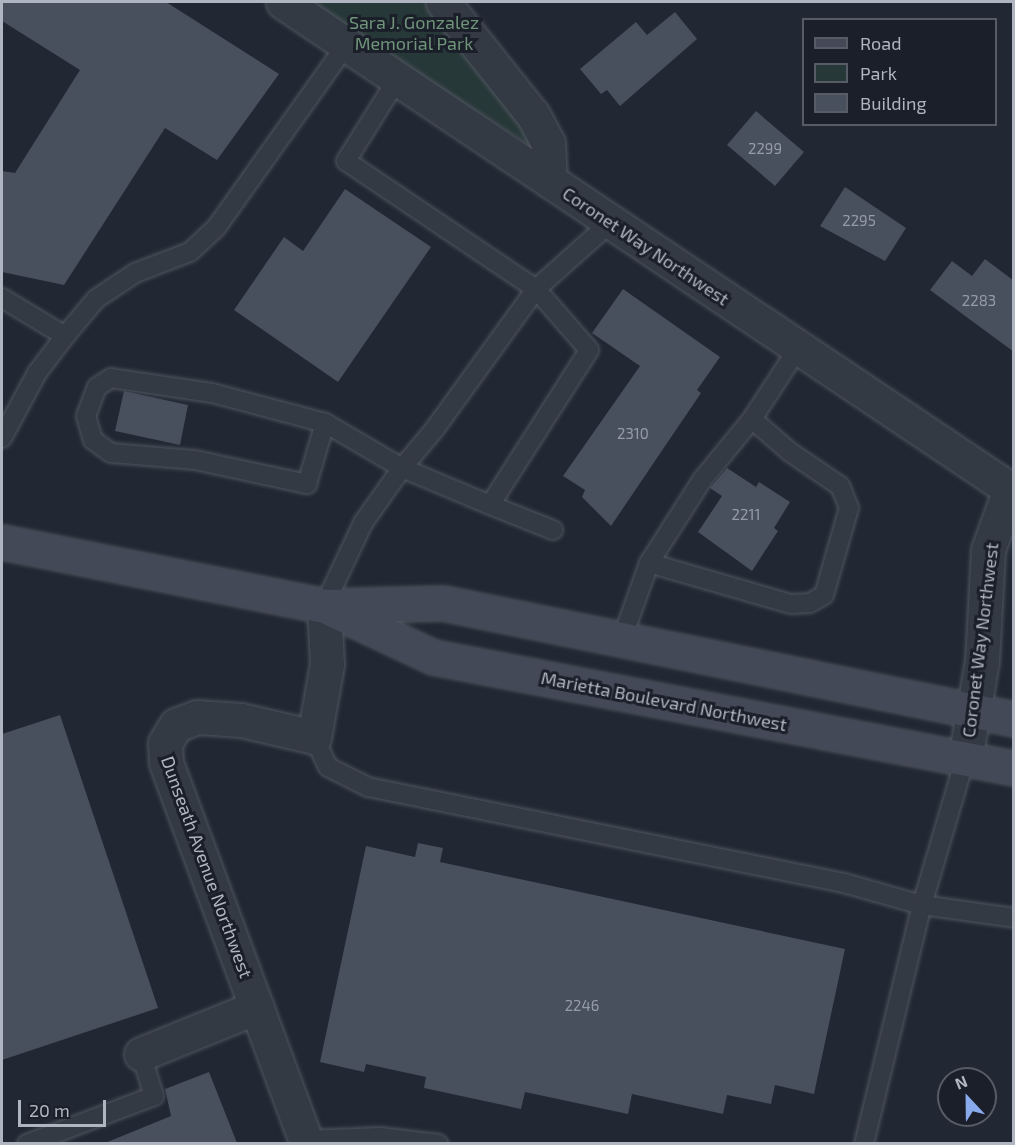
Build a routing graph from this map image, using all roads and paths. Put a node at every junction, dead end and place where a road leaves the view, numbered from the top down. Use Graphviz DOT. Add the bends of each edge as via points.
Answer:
graph roads {
  1 [pos="284,2"];
  2 [pos="443,2"];
  3 [pos="347,44"];
  4 [pos="398,78"];
  5 [pos="550,181"];
  6 [pos="610,222"];
  7 [pos="536,289"];
  8 [pos="2,298"];
  9 [pos="65,336"];
  10 [pos="799,347"];
  11 [pos="752,419"];
  12 [pos="325,423"];
  13 [pos="2,438"];
  14 [pos="402,468"];
  15 [pos="1012,490"];
  16 [pos="490,505"];
  17 [pos="552,530"];
  18 [pos="2,542"];
  19 [pos="649,563"];
  20 [pos="324,606"];
  21 [pos="622,639"];
  22 [pos="973,710"];
  23 [pos="1014,718"];
  24 [pos="314,737"];
  25 [pos="965,759"];
  26 [pos="1014,768"];
  27 [pos="922,905"];
  28 [pos="1014,918"];
  29 [pos="257,1007"];
  30 [pos="141,1054"];
  31 [pos="307,1142"];
  32 [pos="27,1143"];
  33 [pos="440,1143"];
  34 [pos="864,1143"];
  1 -- 3 [label="street, Coronet Way Northwest"];
  2 -- 5 [label="street" via="533,115 548,143"];
  3 -- 4 [label="street, Coronet Way Northwest"];
  3 -- 9 [label="lane" via="216,228 190,252 135,273 96,299"];
  4 -- 5 [label="street, Coronet Way Northwest"];
  4 -- 7 [label="lane" via="346,161"];
  5 -- 6 [label="street, Coronet Way Northwest"];
  6 -- 7 [label="lane"];
  6 -- 10 [label="street, Coronet Way Northwest"];
  7 -- 14 [label="lane"];
  7 -- 16 [label="lane" via="589,350"];
  8 -- 9 [label="lane"];
  9 -- 13 [label="lane" via="37,373"];
  10 -- 11 [label="lane"];
  10 -- 15 [label="street, Coronet Way Northwest"];
  11 -- 19 [label="lane" via="702,480"];
  11 -- 19 [label="lane" via="790,452 840,486 849,508 824,595 810,603 791,603"];
  12 -- 12 [label="lane" via="212,393 111,378 97,387 86,416 93,440 111,453 195,460 307,484"];
  12 -- 14 [label="lane"];
  14 -- 16 [label="lane"];
  14 -- 20 [label="lane" via="363,523"];
  15 -- 22 [label="street, Coronet Way Northwest" via="988,550 982,661"];
  16 -- 17 [label="lane"];
  18 -- 20 [label="main road"];
  19 -- 21 [label="lane"];
  20 -- 21 [label="main road" via="443,603"];
  20 -- 24 [label="street" via="327,664"];
  20 -- 25 [label="main road, Marietta Boulevard Northwest" via="433,657"];
  21 -- 22 [label="main road"];
  22 -- 23 [label="main road"];
  22 -- 25 [label="street, Coronet Way Northwest"];
  24 -- 27 [label="lane" via="328,766 368,787 843,883"];
  24 -- 29 [label="street, Dunseath Avenue Northwest" via="241,720 197,717 176,725 165,743 166,762"];
  25 -- 26 [label="main road, Marietta Boulevard Northwest"];
  25 -- 27 [label="lane"];
  27 -- 28 [label="lane"];
  27 -- 34 [label="lane"];
  29 -- 30 [label="street"];
  29 -- 31 [label="street, Dunseath Avenue Northwest"];
  30 -- 32 [label="lane" via="154,1096"];
  31 -- 33 [label="lane" via="380,1137"];
}
